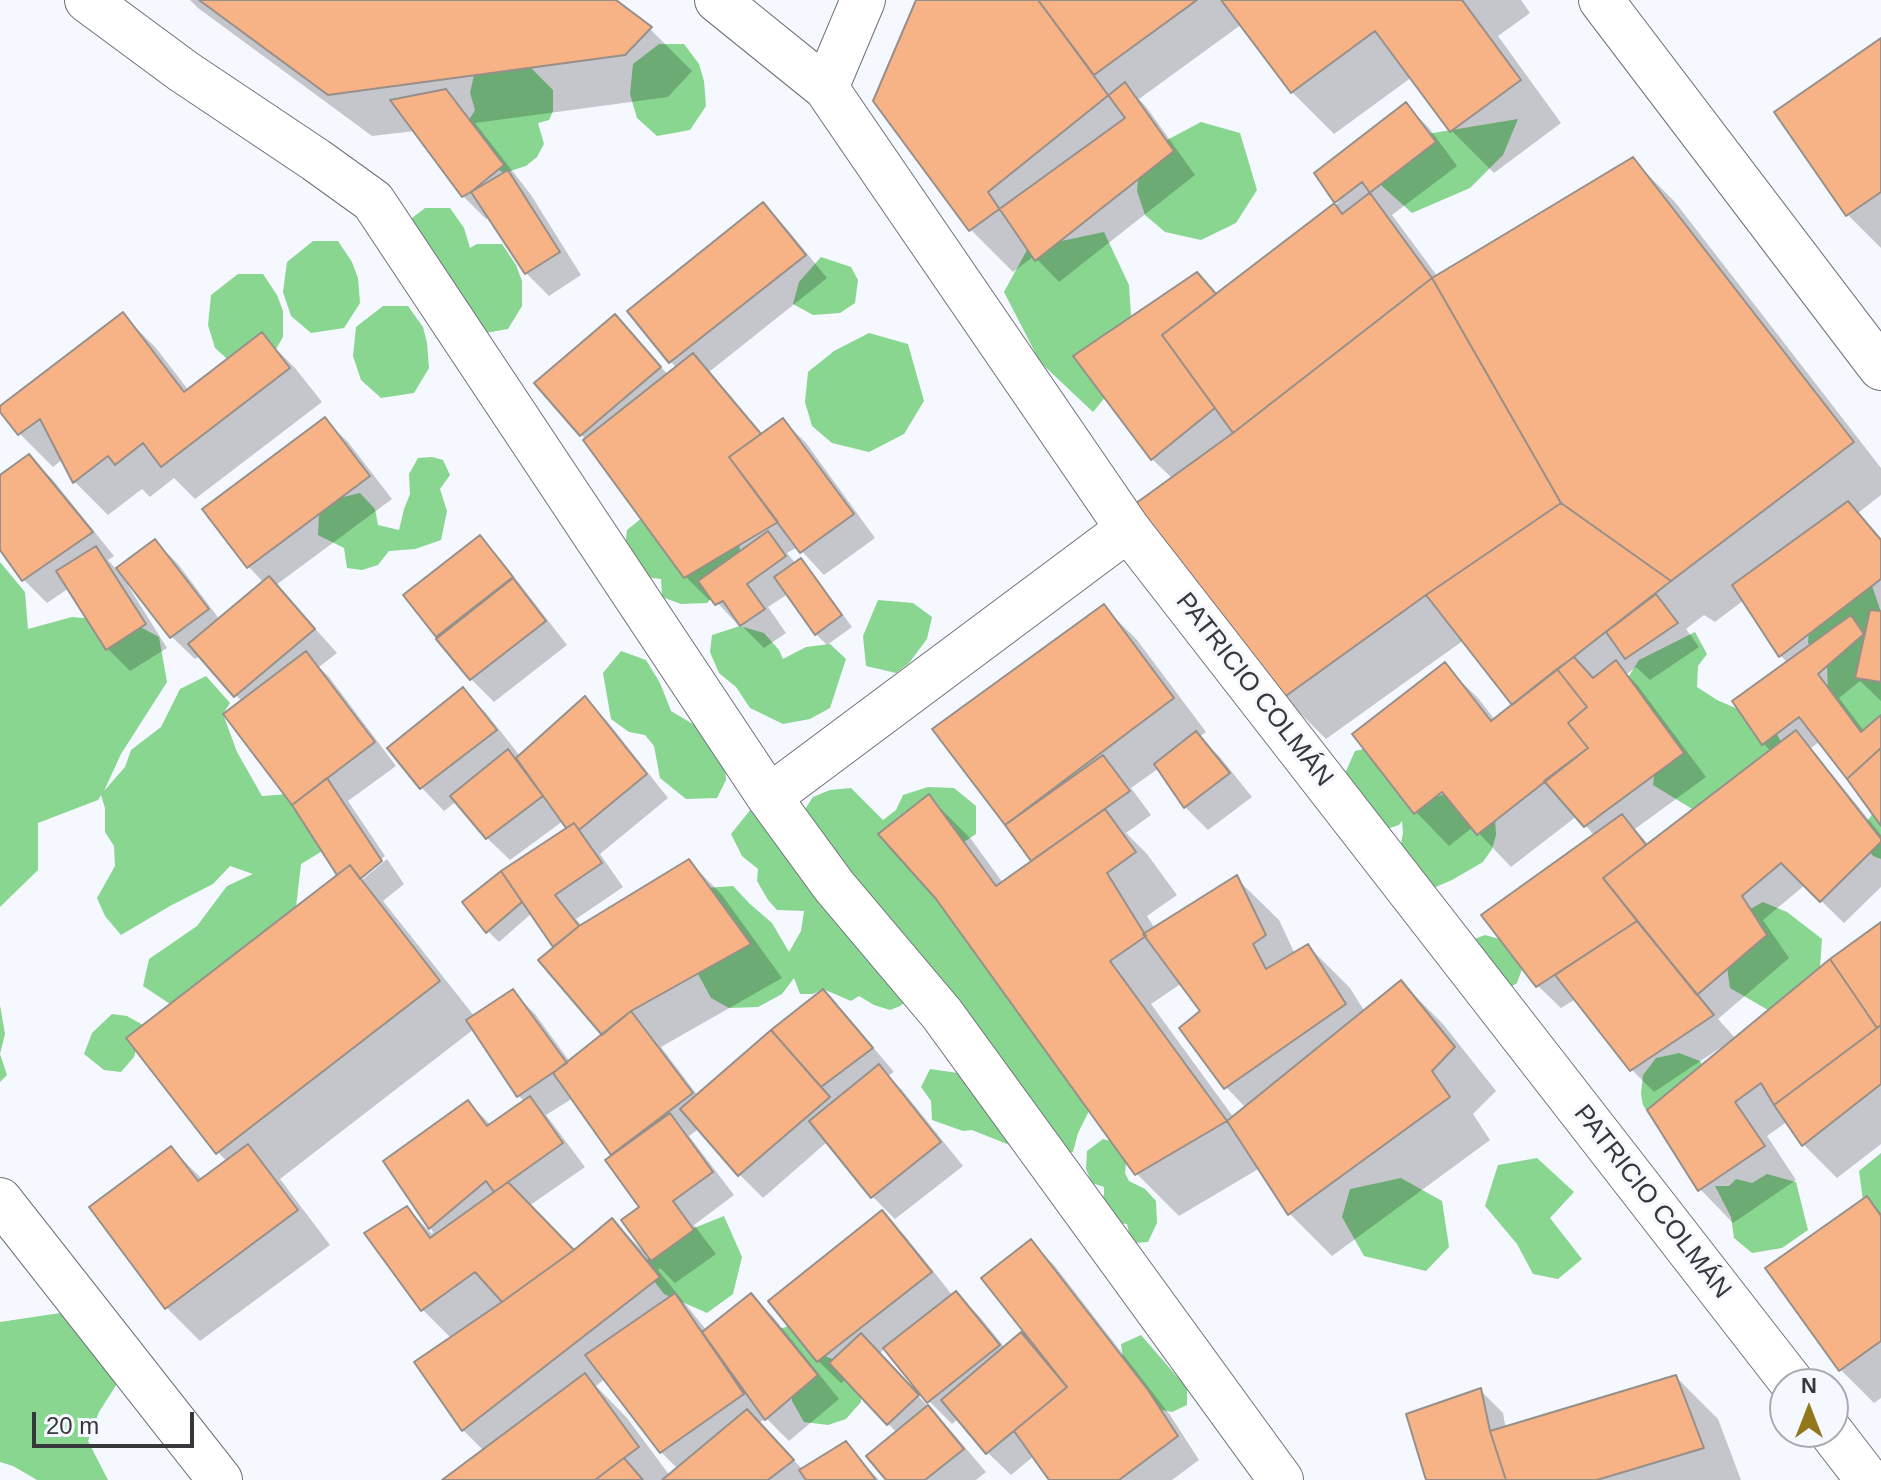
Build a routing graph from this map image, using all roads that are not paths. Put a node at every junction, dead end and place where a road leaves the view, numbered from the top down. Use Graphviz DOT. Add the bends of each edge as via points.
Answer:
graph roads {
  1 [pos="87,0"];
  2 [pos="717,0"];
  3 [pos="863,0"];
  4 [pos="1601,0"];
  5 [pos="826,88"];
  6 [pos="1881,368"];
  7 [pos="1128,529"];
  8 [pos="769,797"];
  9 [pos="0,1200"];
  10 [pos="1781,1368"];
  11 [pos="1848,1448"];
  12 [pos="1869,1467"];
  13 [pos="220,1480"];
  14 [pos="1281,1480"];
  1 -- 8 [label="street" via="373,201"];
  2 -- 5 [label="street, PATRICIO COLMÁN"];
  3 -- 5 [label="street"];
  4 -- 6 [label="street"];
  5 -- 7 [label="street, PATRICIO COLMÁN"];
  7 -- 8 [label="street"];
  7 -- 10 [label="street, PATRICIO COLMÁN"];
  8 -- 14 [label="street" via="834,886 942,1014"];
  9 -- 13 [label="street"];
  11 -- 12 [label="street"];
}
